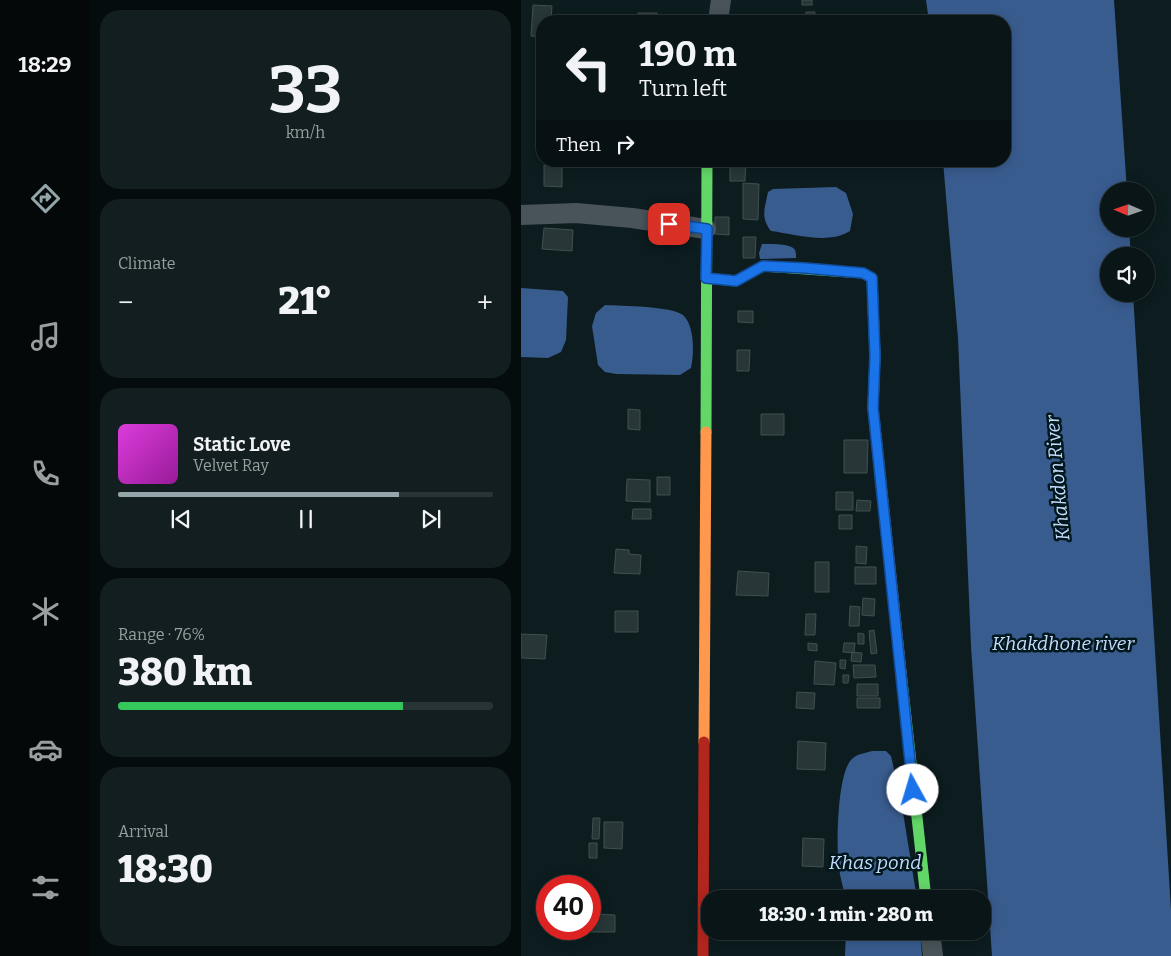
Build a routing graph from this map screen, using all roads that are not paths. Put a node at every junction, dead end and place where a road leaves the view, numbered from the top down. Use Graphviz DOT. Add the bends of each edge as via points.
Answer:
graph roads {
  1 [pos="721,0"];
  2 [pos="719,15"];
  3 [pos="707,167"];
  4 [pos="521,215"];
  5 [pos="707,229"];
  6 [pos="706,278"];
  7 [pos="924,890"];
  8 [pos="930,940"];
  9 [pos="703,956"];
  10 [pos="933,956"];
  1 -- 2 [label="street"];
  3 -- 5 [label="street"];
  4 -- 5 [label="street" via="576,212"];
  5 -- 6 [label="street"];
  6 -- 7 [label="street" via="736,281 763,266 863,273 872,278 873,408"];
  6 -- 9 [label="street"];
  8 -- 10 [label="street"];
}
